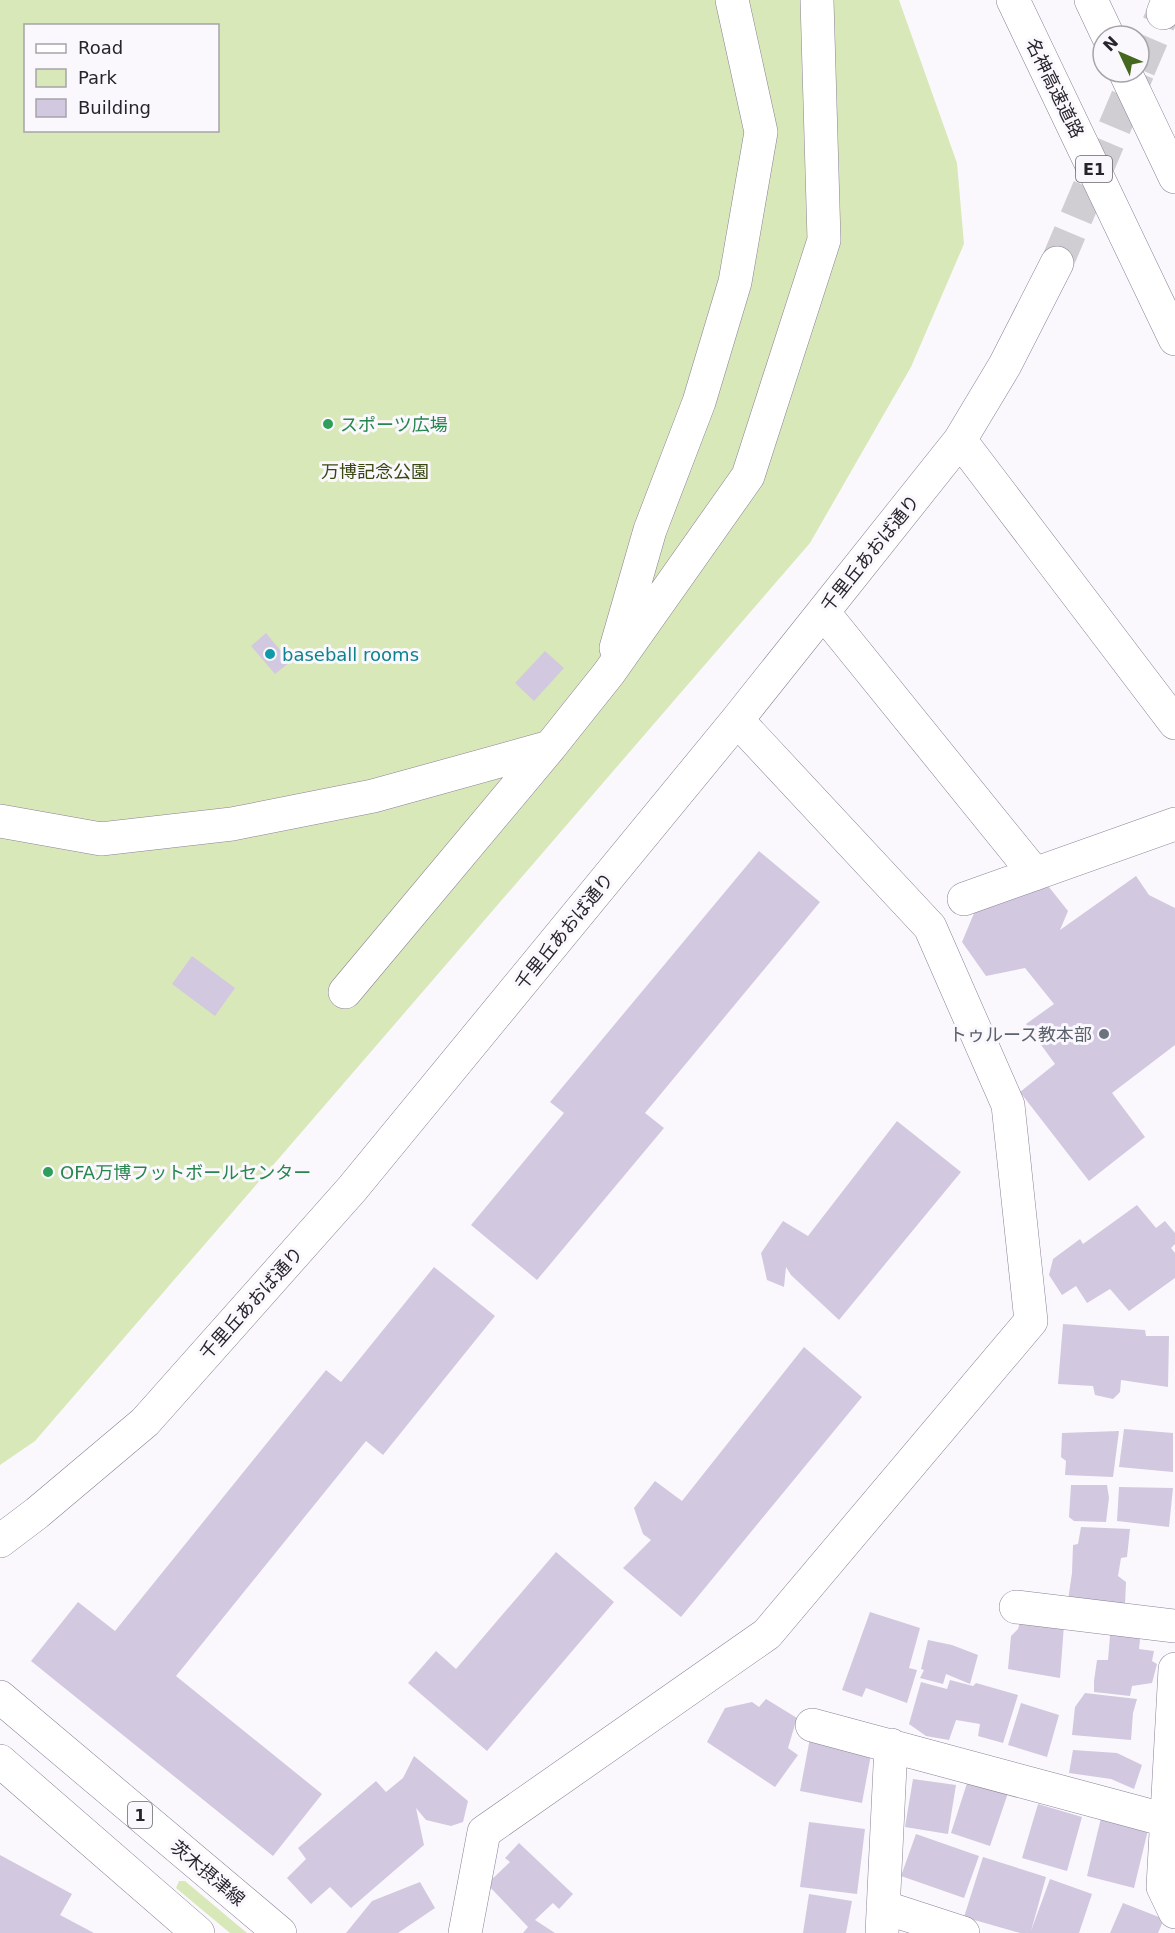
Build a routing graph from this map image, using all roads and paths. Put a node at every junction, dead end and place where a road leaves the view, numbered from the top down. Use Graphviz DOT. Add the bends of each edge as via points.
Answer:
graph roads {
  1 [pos="732,0"];
  2 [pos="817,0"];
  3 [pos="1013,0"];
  4 [pos="1091,0"];
  5 [pos="1102,24"];
  6 [pos="1131,84"];
  7 [pos="1175,177"];
  8 [pos="1057,263"];
  9 [pos="1175,339"];
  10 [pos="960,440"];
  11 [pos="823,612"];
  12 [pos="609,673"];
  13 [pos="737,720"];
  14 [pos="1175,723"];
  15 [pos="550,747"];
  16 [pos="0,821"];
  17 [pos="1175,824"];
  18 [pos="1035,874"];
  19 [pos="964,899"];
  20 [pos="345,992"];
  21 [pos="0,1541"];
  22 [pos="1016,1607"];
  23 [pos="1175,1626"];
  24 [pos="1175,1669"];
  25 [pos="0,1697"];
  26 [pos="812,1725"];
  27 [pos="891,1745"];
  28 [pos="0,1761"];
  29 [pos="1169,1837"];
  30 [pos="1175,1912"];
  31 [pos="882,1920"];
  32 [pos="198,1933"];
  33 [pos="280,1933"];
  34 [pos="465,1933"];
  35 [pos="963,1933"];
  1 -- 12 [label="main road" via="761,132 735,282 699,402 650,530"];
  2 -- 12 [label="main road" via="824,240 748,476"];
  3 -- 9 [label="main road, 名神高速道路 / E1"];
  4 -- 5 [label="main road"];
  6 -- 7 [label="main road"];
  8 -- 10 [label="main road, 千里丘あおば通り" via="1005,365"];
  10 -- 11 [label="main road, 千里丘あおば通り"];
  10 -- 14 [label="main road"];
  11 -- 13 [label="main road, 千里丘あおば通り"];
  11 -- 18 [label="main road"];
  12 -- 15 [label="main road"];
  13 -- 21 [label="main road, 千里丘あおば通り" via="352,1190 145,1422"];
  13 -- 34 [label="main road" via="930,927 1008,1105 1031,1321 767,1634 484,1832"];
  15 -- 16 [label="main road" via="373,796 232,824 101,839"];
  15 -- 20 [label="main road"];
  17 -- 18 [label="main road"];
  18 -- 19 [label="main road"];
  22 -- 23 [label="main road"];
  24 -- 29 [label="main road"];
  25 -- 33 [label="main road, 茨木摂津線 / 1"];
  26 -- 27 [label="main road"];
  27 -- 29 [label="main road"];
  27 -- 31 [label="main road"];
  28 -- 32 [label="main road"];
  29 -- 30 [label="main road" via="1163,1887"];
  31 -- 35 [label="main road"];
}
